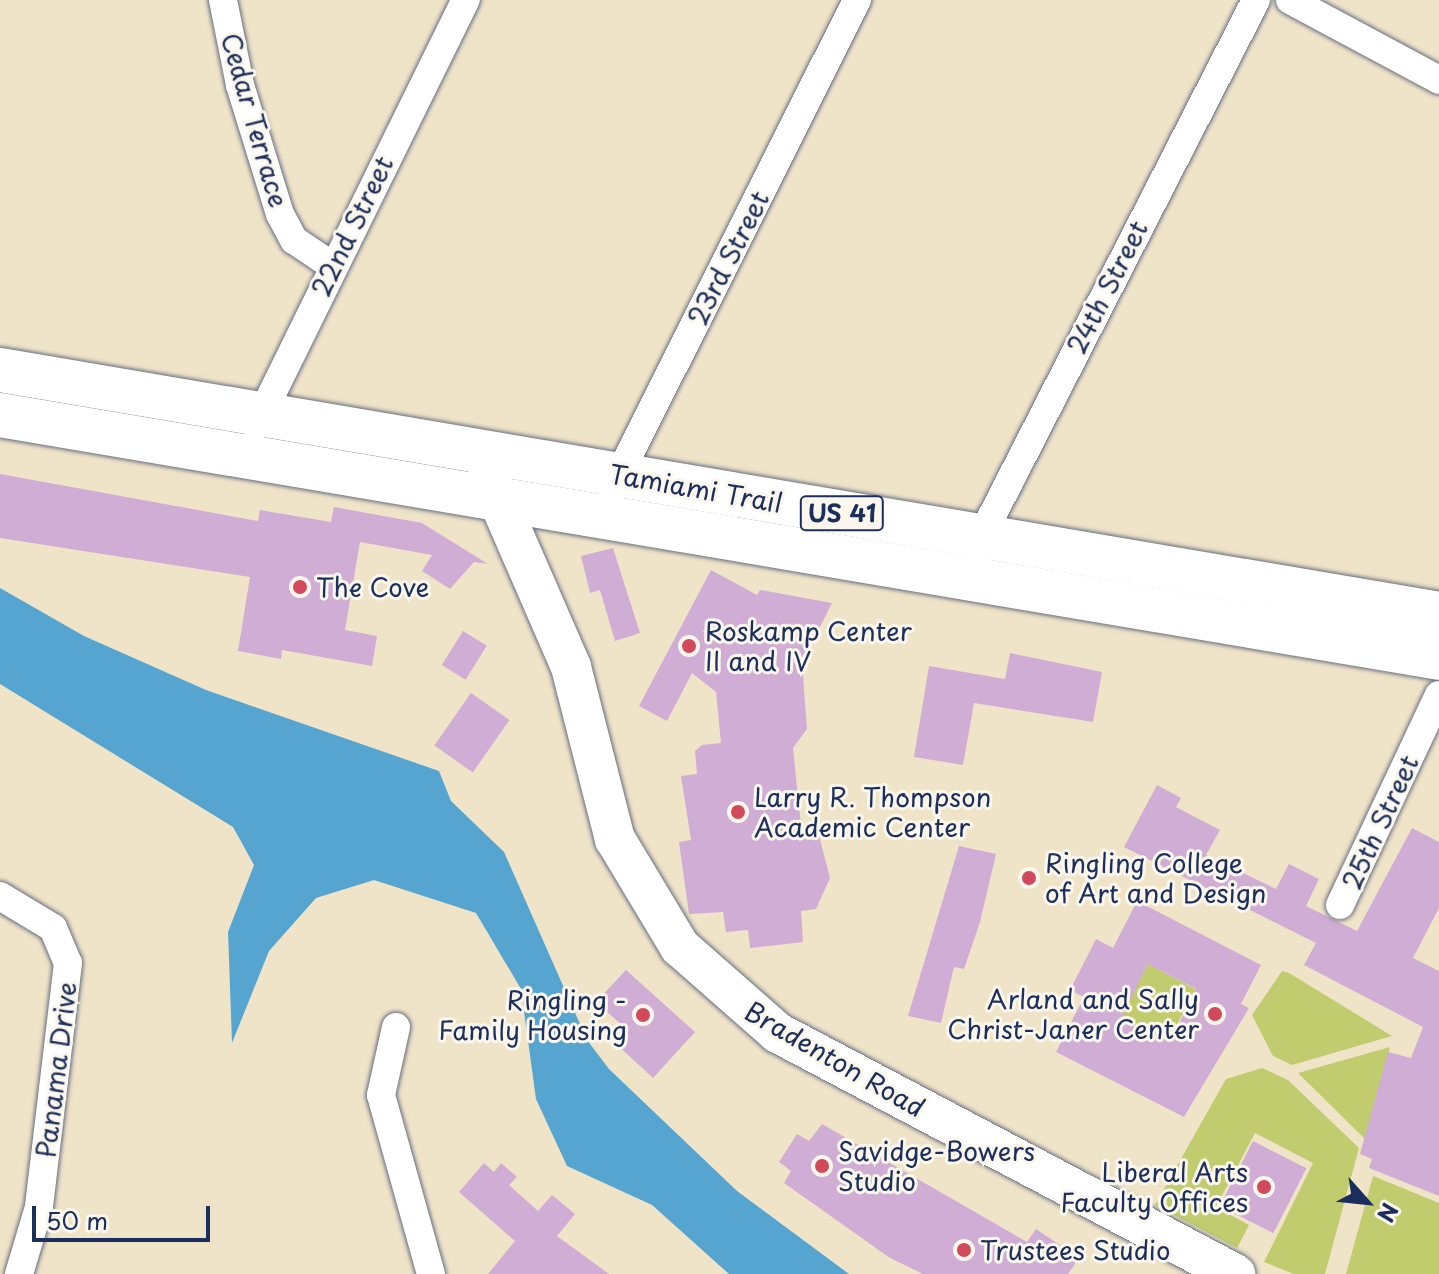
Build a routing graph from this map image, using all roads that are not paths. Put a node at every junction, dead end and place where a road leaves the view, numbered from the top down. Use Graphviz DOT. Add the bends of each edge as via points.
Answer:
graph roads {
  1 [pos="223,0"];
  2 [pos="466,0"];
  3 [pos="857,0"];
  4 [pos="1256,0"];
  5 [pos="1290,0"];
  6 [pos="1439,80"];
  7 [pos="331,265"];
  8 [pos="0,370"];
  9 [pos="262,414"];
  10 [pos="0,415"];
  11 [pos="465,449"];
  12 [pos="243,455"];
  13 [pos="619,475"];
  14 [pos="433,487"];
  15 [pos="503,498"];
  16 [pos="599,515"];
  17 [pos="981,537"];
  18 [pos="534,573"];
  19 [pos="961,577"];
  20 [pos="1439,614"];
  21 [pos="1439,639"];
  22 [pos="1373,647"];
  23 [pos="1439,658"];
  24 [pos="1439,695"];
  25 [pos="0,896"];
  26 [pos="1340,905"];
  27 [pos="396,1027"];
  28 [pos="19,1274"];
  29 [pos="431,1274"];
  30 [pos="1235,1274"];
  1 -- 7 [label="street, Cedar Terrace" via="240,85 280,214 294,240"];
  2 -- 7 [label="street, 22nd Street"];
  3 -- 13 [label="street, 23rd Street"];
  4 -- 17 [label="street, 24th Street"];
  5 -- 6 [label="street"];
  7 -- 9 [label="street, 22nd Street"];
  8 -- 9 [label="main road, Tamiami Trail / US 41"];
  9 -- 11 [label="main road, Tamiami Trail / US 41"];
  9 -- 12 [label="street, 22nd Street"];
  10 -- 12 [label="main road, Tamiami Trail / US 41"];
  11 -- 13 [label="main road, Tamiami Trail / US 41"];
  11 -- 15 [label="street, Bradenton Road"];
  12 -- 14 [label="main road, Tamiami Trail / US 41"];
  13 -- 16 [label="street, 23rd Street"];
  13 -- 17 [label="main road, Tamiami Trail / US 41"];
  14 -- 15 [label="main road, Tamiami Trail / US 41"];
  14 -- 18 [label="street, Bradenton Road" via="467,506"];
  15 -- 16 [label="main road, Tamiami Trail / US 41"];
  15 -- 18 [label="street, Bradenton Road"];
  16 -- 19 [label="main road, Tamiami Trail / US 41"];
  17 -- 19 [label="street, 24th Street"];
  17 -- 20 [label="main road, Tamiami Trail / US 41"];
  18 -- 30 [label="street, Bradenton Road" via="571,667 615,839 657,917 709,978 778,1033"];
  19 -- 22 [label="main road, Tamiami Trail / US 41"];
  21 -- 22 [label="main road"];
  22 -- 23 [label="main road, Tamiami Trail / US 41"];
  24 -- 26 [label="street, 25th Street"];
  25 -- 28 [label="street, Panama Drive" via="53,928 68,963 39,1207"];
  27 -- 29 [label="street" via="381,1095"];
}
